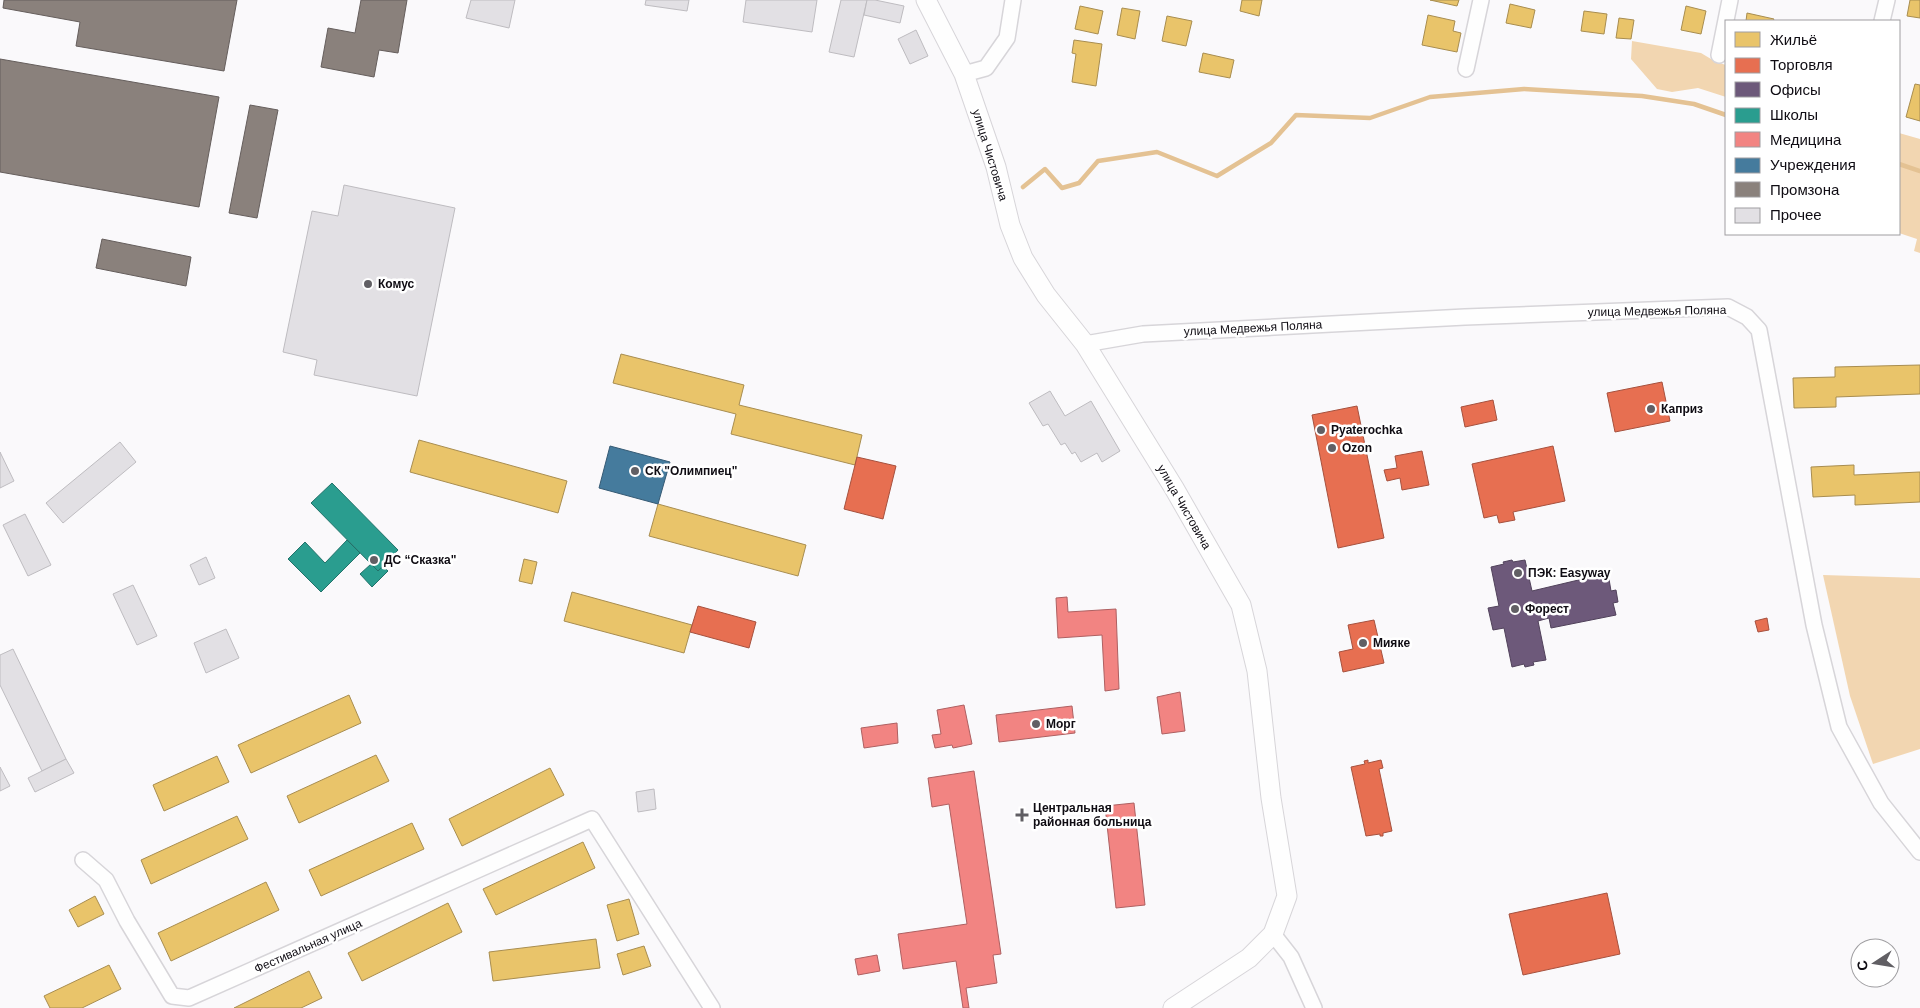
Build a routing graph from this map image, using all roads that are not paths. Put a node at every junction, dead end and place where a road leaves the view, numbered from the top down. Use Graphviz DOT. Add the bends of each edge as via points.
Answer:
graph roads {
  1 [pos="926,0"];
  2 [pos="1014,0"];
  3 [pos="1481,0"];
  4 [pos="1730,0"];
  5 [pos="1887,0"];
  6 [pos="1726,20"];
  7 [pos="1882,20"];
  8 [pos="1725,25"];
  9 [pos="1719,55"];
  10 [pos="1466,69"];
  11 [pos="964,74"];
  12 [pos="1084,344"];
  13 [pos="1920,852"];
  14 [pos="84,860"];
  15 [pos="1273,934"];
  16 [pos="712,1008"];
  17 [pos="1173,1008"];
  18 [pos="1314,1008"];
  1 -- 11 [label="street, улица Чистовича"];
  2 -- 11 [label="street" via="1007,38 986,68"];
  3 -- 10 [label="street"];
  4 -- 6 [label="street"];
  5 -- 7 [label="street"];
  8 -- 9 [label="street"];
  11 -- 12 [label="street, улица Чистовича" via="1023,258"];
  12 -- 13 [label="street, улица Медвежья Поляна" via="1143,334 1465,317 1728,307 1747,317 1759,330 1814,624 1839,727 1882,803"];
  12 -- 15 [label="street, улица Чистовича" via="1174,488 1241,605 1257,671 1271,798 1287,896"];
  14 -- 16 [label="street, Фестивальная улица" via="106,880 172,996 189,998 592,819"];
  15 -- 17 [label="street, улица Чистовича" via="1249,958"];
  15 -- 18 [label="street" via="1291,957"];
}
